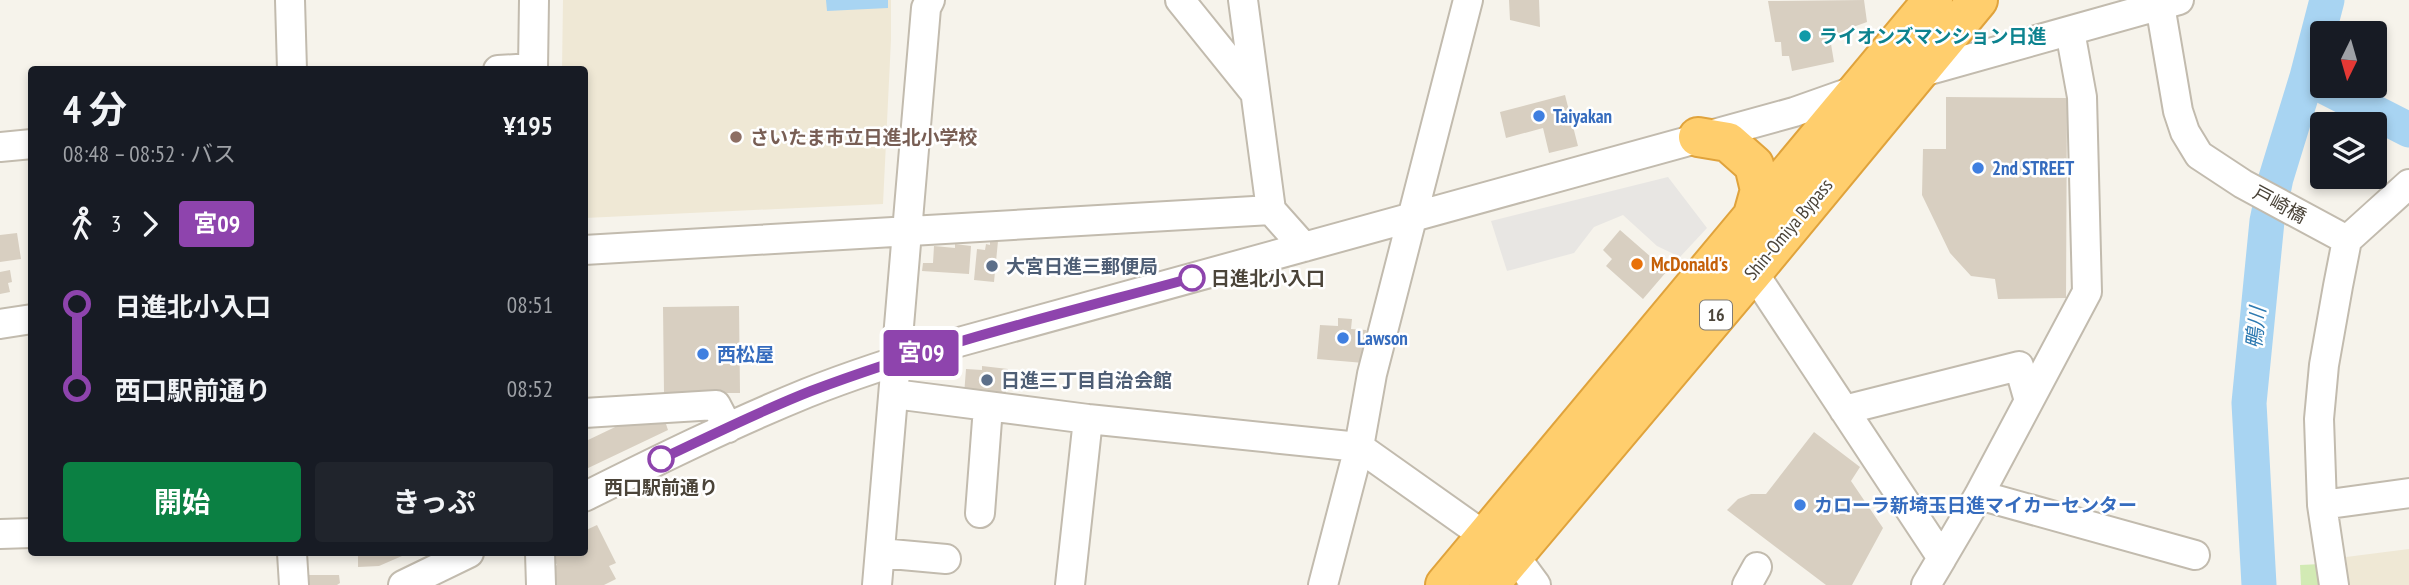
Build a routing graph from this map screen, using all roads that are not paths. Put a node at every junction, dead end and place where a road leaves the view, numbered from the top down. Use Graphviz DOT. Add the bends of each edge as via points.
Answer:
graph roads {
  1 [pos="290,0"];
  2 [pos="534,0"];
  3 [pos="930,0"];
  4 [pos="1180,0"];
  5 [pos="1242,0"];
  6 [pos="1933,0"];
  7 [pos="1978,0"];
  8 [pos="1462,2"];
  9 [pos="2169,2"];
  10 [pos="2070,31"];
  11 [pos="292,66"];
  12 [pos="533,66"];
  13 [pos="1917,73"];
  14 [pos="1859,89"];
  15 [pos="1257,95"];
  16 [pos="1698,137"];
  17 [pos="28,144"];
  18 [pos="0,147"];
  19 [pos="2409,184"];
  20 [pos="1271,210"];
  21 [pos="1753,215"];
  22 [pos="1411,217"];
  23 [pos="907,233"];
  24 [pos="2347,240"];
  25 [pos="1304,247"];
  26 [pos="588,250"];
  27 [pos="1753,272"];
  28 [pos="28,320"];
  29 [pos="0,324"];
  30 [pos="896,361"];
  31 [pos="894,394"];
  32 [pos="2029,401"];
  33 [pos="988,407"];
  34 [pos="1844,410"];
  35 [pos="588,413"];
  36 [pos="1088,419"];
  37 [pos="728,428"];
  38 [pos="1359,447"];
  39 [pos="2409,493"];
  40 [pos="588,495"];
  41 [pos="1979,495"];
  42 [pos="2322,505"];
  43 [pos="980,513"];
  44 [pos="28,533"];
  45 [pos="0,534"];
  46 [pos="880,553"];
  47 [pos="2195,555"];
  48 [pos="292,556"];
  49 [pos="456,556"];
  50 [pos="540,556"];
  51 [pos="1942,558"];
  52 [pos="946,559"];
  53 [pos="1512,559"];
  54 [pos="430,562"];
  55 [pos="294,585"];
  56 [pos="403,585"];
  57 [pos="541,585"];
  58 [pos="877,585"];
  59 [pos="1070,585"];
  60 [pos="1323,585"];
  61 [pos="1445,585"];
  62 [pos="1489,585"];
  63 [pos="1926,585"];
  64 [pos="2334,585"];
  1 -- 11 [label="street"];
  2 -- 12 [label="street"];
  3 -- 23 [label="street"];
  4 -- 15 [label="street"];
  5 -- 15 [label="street"];
  6 -- 14 [label="highway, Shin-Omiya Bypass / 16"];
  7 -- 13 [label="highway, Shin-Omiya Bypass / 16"];
  8 -- 22 [label="street"];
  9 -- 10 [label="street"];
  9 -- 24 [label="street, 戸崎橋" via="2173,89 2185,132 2199,155"];
  10 -- 13 [label="street"];
  10 -- 32 [label="street" via="2082,97 2087,292"];
  13 -- 14 [label="street"];
  13 -- 27 [label="highway, Shin-Omiya Bypass / 16"];
  14 -- 16 [label="street"];
  14 -- 21 [label="highway, Shin-Omiya Bypass / 16"];
  15 -- 20 [label="street"];
  16 -- 21 [label="highway" via="1728,142 1754,165 1760,190"];
  16 -- 22 [label="street"];
  17 -- 18 [label="street"];
  19 -- 24 [label="street"];
  20 -- 23 [label="street"];
  20 -- 25 [label="street"];
  21 -- 53 [label="highway, Shin-Omiya Bypass / 16"];
  22 -- 25 [label="street"];
  22 -- 38 [label="street"];
  23 -- 26 [label="street"];
  23 -- 30 [label="street"];
  24 -- 42 [label="street" via="2319,418"];
  25 -- 30 [label="street"];
  27 -- 34 [label="street"];
  27 -- 53 [label="highway, Shin-Omiya Bypass / 16"];
  28 -- 29 [label="street"];
  30 -- 31 [label="street"];
  30 -- 37 [label="street"];
  31 -- 33 [label="street"];
  31 -- 46 [label="street"];
  32 -- 34 [label="street" via="2020,366"];
  32 -- 41 [label="street"];
  33 -- 36 [label="street"];
  33 -- 43 [label="street"];
  34 -- 51 [label="street"];
  35 -- 37 [label="street" via="716,405"];
  36 -- 38 [label="street"];
  36 -- 59 [label="street"];
  37 -- 40 [label="street"];
  38 -- 53 [label="street"];
  38 -- 60 [label="street"];
  39 -- 42 [label="street"];
  41 -- 47 [label="street"];
  41 -- 51 [label="street"];
  42 -- 64 [label="street"];
  44 -- 45 [label="street"];
  46 -- 52 [label="street"];
  46 -- 58 [label="street"];
  48 -- 55 [label="street"];
  49 -- 54 [label="street"];
  50 -- 57 [label="street"];
  51 -- 63 [label="street"];
  53 -- 61 [label="highway, Shin-Omiya Bypass / 16"];
  53 -- 62 [label="highway, Shin-Omiya Bypass / 16"];
  54 -- 56 [label="street"];
}
